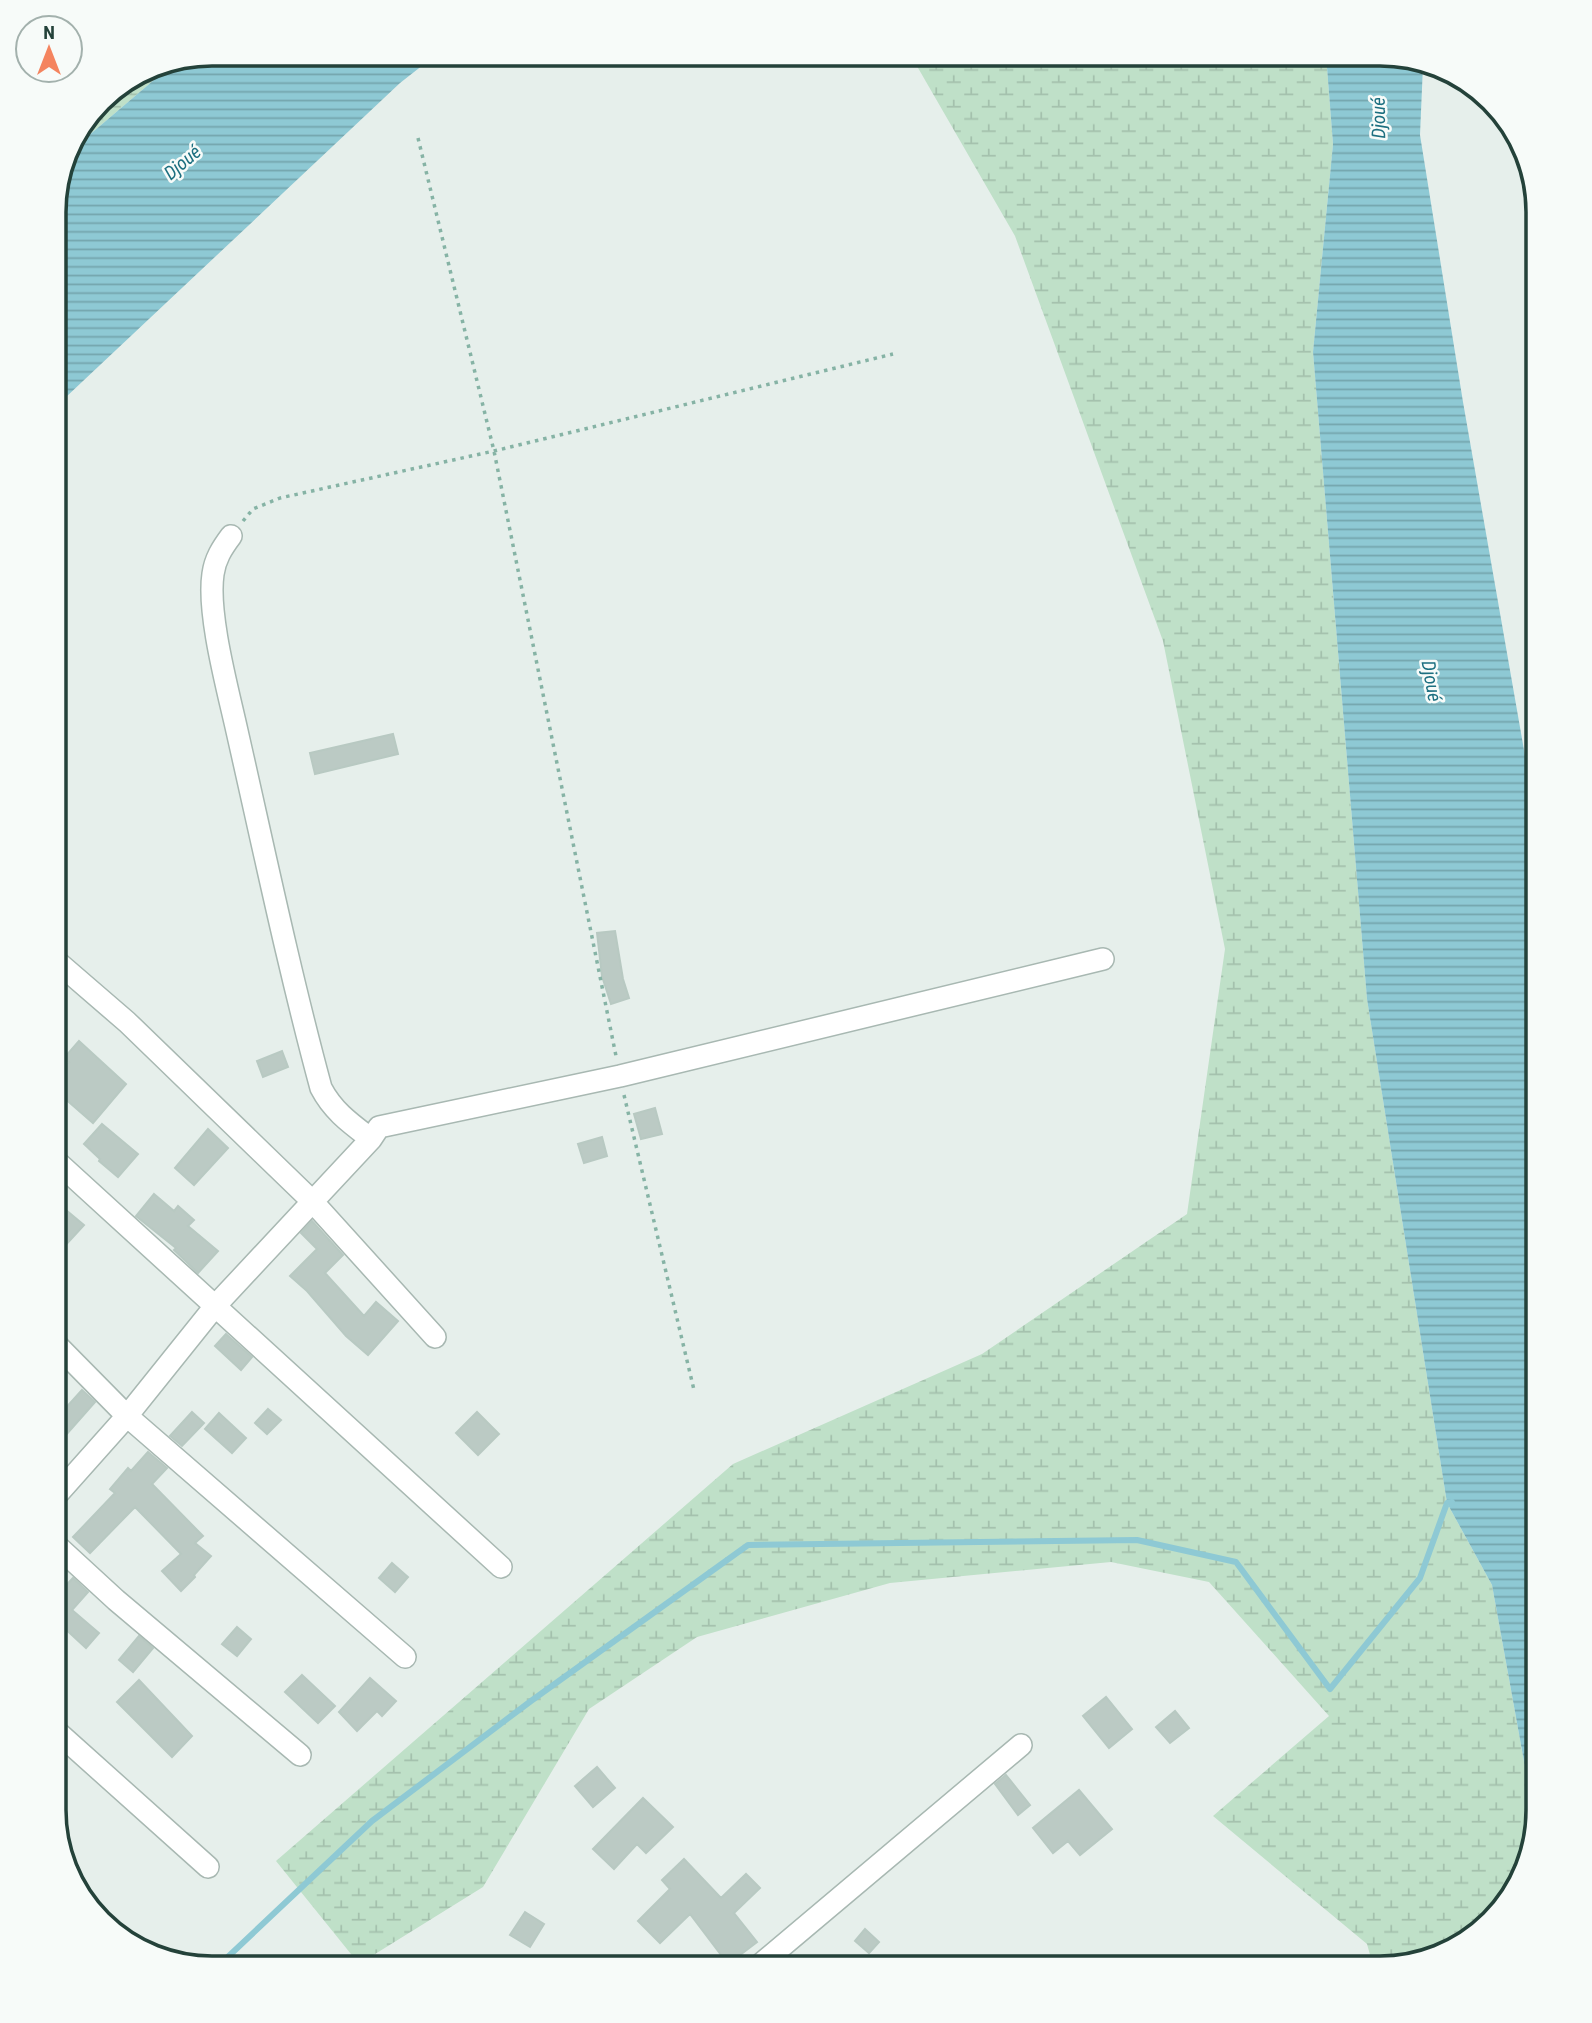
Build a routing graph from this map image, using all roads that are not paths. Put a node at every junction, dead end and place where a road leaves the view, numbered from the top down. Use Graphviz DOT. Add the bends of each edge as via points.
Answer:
graph roads {
  1 [pos="230,537"];
  2 [pos="1102,959"];
  3 [pos="67,971"];
  4 [pos="372,1139"];
  5 [pos="66,1170"];
  6 [pos="312,1201"];
  7 [pos="216,1305"];
  8 [pos="435,1337"];
  9 [pos="66,1354"];
  10 [pos="127,1416"];
  11 [pos="66,1484"];
  12 [pos="66,1554"];
  13 [pos="502,1567"];
  14 [pos="405,1657"];
  15 [pos="66,1740"];
  16 [pos="1021,1745"];
  17 [pos="300,1755"];
  18 [pos="208,1867"];
  19 [pos="770,1956"];
  1 -- 4 [label="street" via="219,552 213,576 214,615 276,900 321,1087 345,1120"];
  2 -- 4 [label="street" via="620,1076 379,1127"];
  3 -- 6 [label="street" via="127,1022"];
  4 -- 6 [label="street"];
  5 -- 7 [label="street"];
  6 -- 7 [label="street"];
  6 -- 8 [label="street"];
  7 -- 10 [label="street"];
  7 -- 13 [label="street"];
  9 -- 10 [label="street"];
  10 -- 11 [label="street"];
  10 -- 14 [label="street"];
  12 -- 17 [label="street"];
  15 -- 18 [label="street"];
  16 -- 19 [label="street"];
}
